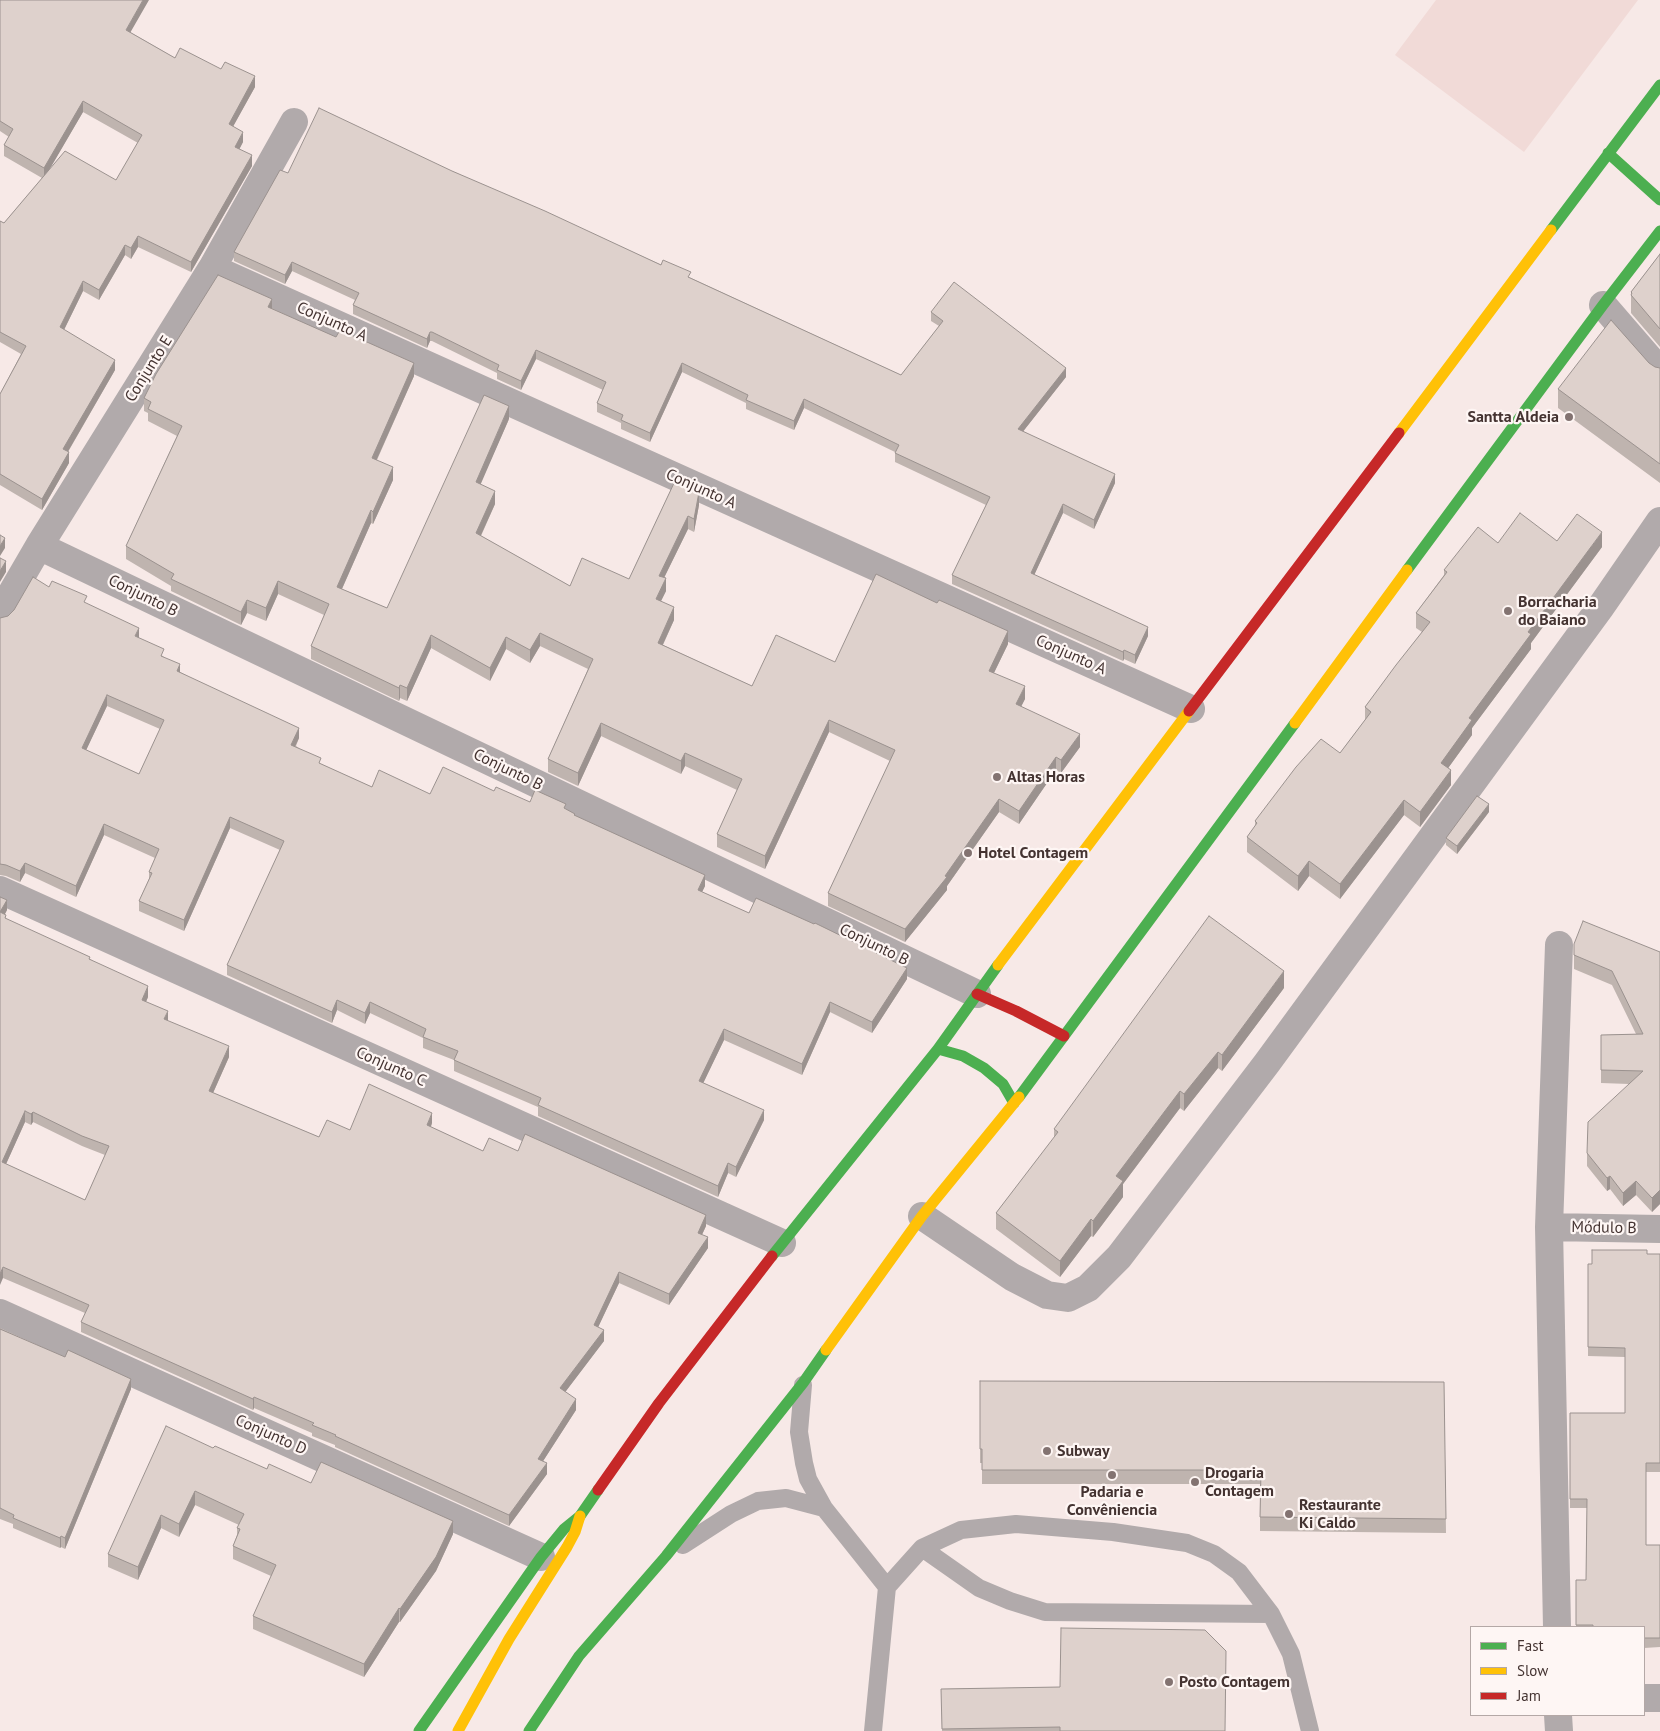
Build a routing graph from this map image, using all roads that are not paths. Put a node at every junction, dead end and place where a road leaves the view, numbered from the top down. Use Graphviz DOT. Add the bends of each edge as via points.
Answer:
graph roads {
  1 [pos="1660,85"];
  2 [pos="294,122"];
  3 [pos="1608,153"];
  4 [pos="1660,200"];
  5 [pos="1660,231"];
  6 [pos="212,268"];
  7 [pos="1603,305"];
  8 [pos="1660,370"];
  9 [pos="1660,521"];
  10 [pos="39,546"];
  11 [pos="0,613"];
  12 [pos="1191,709"];
  13 [pos="0,890"];
  14 [pos="1559,945"];
  15 [pos="977,994"];
  16 [pos="1064,1036"];
  17 [pos="938,1049"];
  18 [pos="1014,1103"];
  19 [pos="922,1216"];
  20 [pos="1549,1227"];
  21 [pos="1660,1229"];
  22 [pos="782,1243"];
  23 [pos="0,1314"];
  24 [pos="803,1383"];
  25 [pos="824,1508"];
  26 [pos="580,1516"];
  27 [pos="922,1548"];
  28 [pos="666,1556"];
  29 [pos="542,1557"];
  30 [pos="888,1587"];
  31 [pos="1271,1614"];
  32 [pos="1557,1626"];
  33 [pos="1645,1698"];
  34 [pos="1660,1698"];
  35 [pos="1558,1716"];
  36 [pos="419,1731"];
  37 [pos="458,1731"];
  38 [pos="529,1731"];
  39 [pos="873,1731"];
  40 [pos="1310,1731"];
  41 [pos="1559,1731"];
  1 -- 3 [label="main road"];
  2 -- 6 [label="street, Conjunto E"];
  3 -- 4 [label="main road"];
  3 -- 12 [label="main road"];
  5 -- 7 [label="main road"];
  6 -- 10 [label="street, Conjunto E"];
  6 -- 12 [label="street, Conjunto A"];
  7 -- 8 [label="street"];
  7 -- 16 [label="main road"];
  9 -- 19 [label="street" via="1273,1055 1119,1257 1088,1288 1068,1298 1047,1295 1012,1277"];
  10 -- 11 [label="street, Conjunto E"];
  10 -- 15 [label="street, Conjunto B"];
  12 -- 15 [label="main road"];
  13 -- 22 [label="street, Conjunto C"];
  14 -- 20 [label="street"];
  15 -- 16 [label="main road"];
  15 -- 17 [label="main road"];
  16 -- 18 [label="main road"];
  17 -- 18 [label="main road" via="963,1056 984,1068 1003,1084"];
  17 -- 22 [label="main road"];
  18 -- 19 [label="main road"];
  19 -- 24 [label="main road"];
  20 -- 21 [label="street, Módulo B"];
  20 -- 32 [label="street"];
  22 -- 26 [label="main road" via="659,1402"];
  23 -- 29 [label="street, Conjunto D"];
  24 -- 25 [label="lane" via="799,1432 804,1463 808,1479"];
  24 -- 28 [label="main road"];
  25 -- 28 [label="lane" via="786,1498 758,1501 731,1514"];
  25 -- 30 [label="lane"];
  26 -- 29 [label="main road" via="564,1529"];
  26 -- 37 [label="main road" via="567,1547 509,1639"];
  27 -- 30 [label="lane"];
  27 -- 31 [label="lane" via="979,1588 1045,1612"];
  27 -- 31 [label="lane" via="961,1530 1016,1524 1113,1532 1187,1543 1214,1554 1239,1572"];
  28 -- 38 [label="main road" via="579,1656"];
  29 -- 36 [label="main road"];
  30 -- 39 [label="lane"];
  31 -- 40 [label="lane" via="1291,1654"];
  33 -- 34 [label="street"];
  35 -- 41 [label="street"];
}
